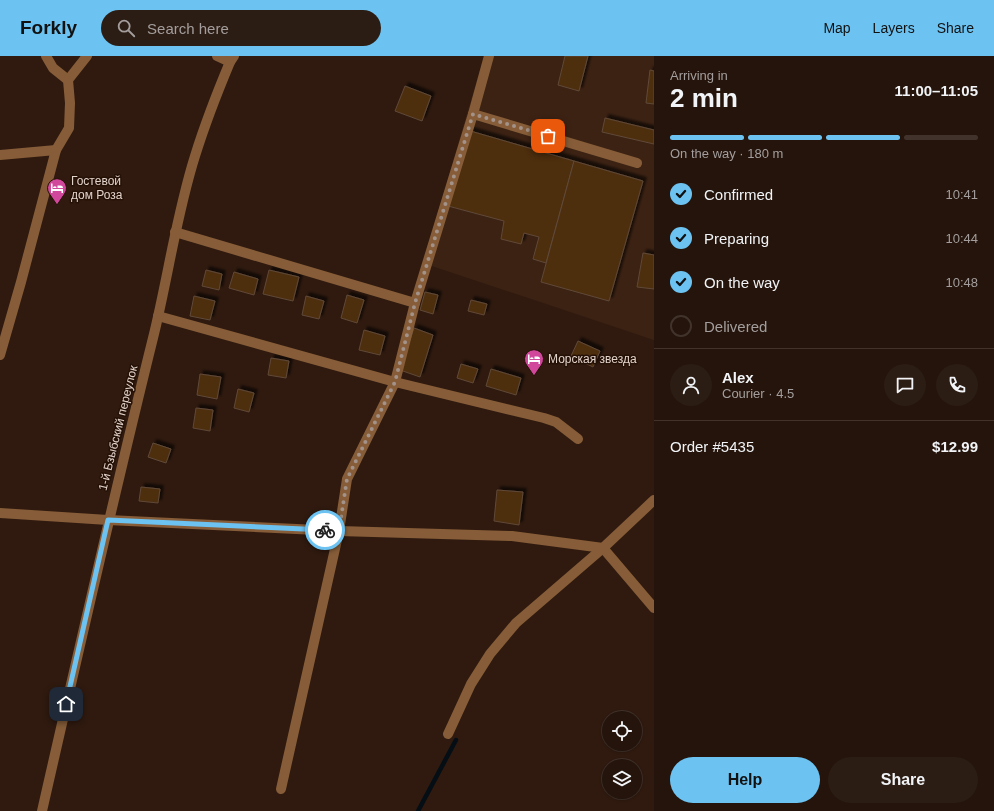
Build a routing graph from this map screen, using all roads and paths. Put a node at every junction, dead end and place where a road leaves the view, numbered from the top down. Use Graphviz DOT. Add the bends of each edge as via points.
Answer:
graph roads {
  1 [pos="46,56"];
  2 [pos="87,56"];
  3 [pos="217,56"];
  4 [pos="489,56"];
  5 [pos="232,59"];
  6 [pos="68,80"];
  7 [pos="473,114"];
  8 [pos="56,150"];
  9 [pos="0,155"];
  10 [pos="637,163"];
  11 [pos="176,232"];
  12 [pos="415,303"];
  13 [pos="158,316"];
  14 [pos="0,355"];
  15 [pos="395,382"];
  16 [pos="578,439"];
  17 [pos="654,500"];
  18 [pos="0,513"];
  19 [pos="108,520"];
  20 [pos="339,531"];
  21 [pos="603,548"];
  22 [pos="654,608"];
  23 [pos="448,734"];
  24 [pos="281,789"];
  25 [pos="42,811"];
  1 -- 6 [label="street" via="53,68"];
  2 -- 6 [label="street"];
  3 -- 5 [label="street"];
  4 -- 7 [label="street"];
  5 -- 11 [label="street, 1-й Бзыбский переулок" via="194,157"];
  6 -- 8 [label="street" via="69,128"];
  7 -- 10 [label="street"];
  7 -- 12 [label="street"];
  8 -- 9 [label="street"];
  8 -- 14 [label="street"];
  11 -- 12 [label="street"];
  11 -- 13 [label="street, 1-й Бзыбский переулок"];
  12 -- 15 [label="street"];
  13 -- 15 [label="street"];
  13 -- 19 [label="street, 1-й Бзыбский переулок"];
  15 -- 16 [label="street" via="544,418 556,422"];
  15 -- 20 [label="street" via="347,479"];
  17 -- 21 [label="street"];
  18 -- 19 [label="street"];
  19 -- 20 [label="street"];
  19 -- 25 [label="street, 1-й Бзыбский переулок"];
  20 -- 21 [label="street" via="512,536"];
  20 -- 24 [label="street"];
  21 -- 22 [label="street"];
  21 -- 23 [label="street" via="516,623 490,654 471,684"];
}
